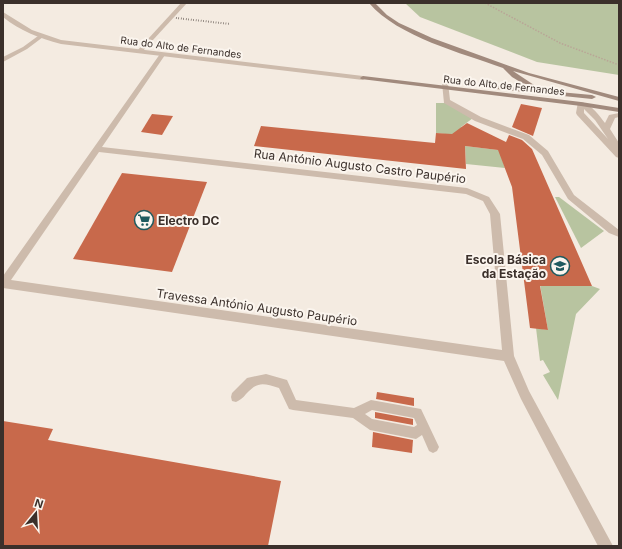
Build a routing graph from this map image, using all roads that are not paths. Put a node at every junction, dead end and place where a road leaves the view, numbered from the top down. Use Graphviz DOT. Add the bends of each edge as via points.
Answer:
graph roads {
  1 [pos="184,3"];
  2 [pos="372,3"];
  3 [pos="3,14"];
  4 [pos="40,37"];
  5 [pos="139,52"];
  6 [pos="162,55"];
  7 [pos="3,60"];
  8 [pos="503,65"];
  9 [pos="528,74"];
  10 [pos="514,76"];
  11 [pos="363,78"];
  12 [pos="446,86"];
  13 [pos="496,88"];
  14 [pos="543,92"];
  15 [pos="571,94"];
  16 [pos="619,100"];
  17 [pos="581,104"];
  18 [pos="619,110"];
  19 [pos="619,115"];
  20 [pos="606,129"];
  21 [pos="96,149"];
  22 [pos="619,150"];
  23 [pos="619,155"];
  24 [pos="619,234"];
  25 [pos="3,284"];
  26 [pos="508,356"];
  27 [pos="236,397"];
  28 [pos="356,414"];
  29 [pos="424,426"];
  30 [pos="433,446"];
  31 [pos="606,546"];
  1 -- 5 [label="lane"];
  2 -- 8 [label="main road" via="397,24 430,39"];
  3 -- 4 [label="street, Rua do Alto de Fernandes" via="18,26"];
  4 -- 5 [label="street, Rua do Alto de Fernandes"];
  4 -- 7 [label="street"];
  5 -- 6 [label="street, Rua do Alto de Fernandes"];
  6 -- 11 [label="street, Rua do Alto de Fernandes"];
  6 -- 21 [label="street"];
  8 -- 9 [label="main road"];
  8 -- 10 [label="main road"];
  9 -- 15 [label="main road"];
  9 -- 16 [label="main road"];
  10 -- 13 [label="main road" via="510,84"];
  10 -- 14 [label="main road"];
  11 -- 12 [label="main road, Rua do Alto de Fernandes"];
  12 -- 13 [label="main road, Rua do Alto de Fernandes"];
  12 -- 17 [label="main road, Rua do Alto de Fernandes"];
  12 -- 24 [label="street" via="447,101 478,119 526,137 545,153 570,197"];
  13 -- 14 [label="main road, Rua do Alto de Fernandes"];
  14 -- 15 [label="main road, Rua do Alto de Fernandes"];
  14 -- 17 [label="main road"];
  15 -- 16 [label="main road, Rua do Alto de Fernandes"];
  15 -- 17 [label="main road"];
  17 -- 18 [label="main road, Rua do Alto de Fernandes"];
  17 -- 20 [label="street" via="593,111"];
  17 -- 23 [label="street" via="580,113"];
  19 -- 20 [label="street" via="612,117"];
  20 -- 22 [label="street"];
  21 -- 25 [label="street"];
  21 -- 26 [label="street, Rua António Augusto Castro Paupério" via="467,190 486,199 495,214"];
  25 -- 26 [label="street, Travessa António Augusto Paupério"];
  26 -- 31 [label="street, Rua António Augusto Castro Paupério" via="525,395"];
  27 -- 28 [label="lane" via="251,381 266,380 283,384 293,405"];
  28 -- 29 [label="lane" via="370,424 416,433"];
  28 -- 29 [label="lane" via="371,405 378,406 417,414"];
  29 -- 30 [label="lane"];
}
